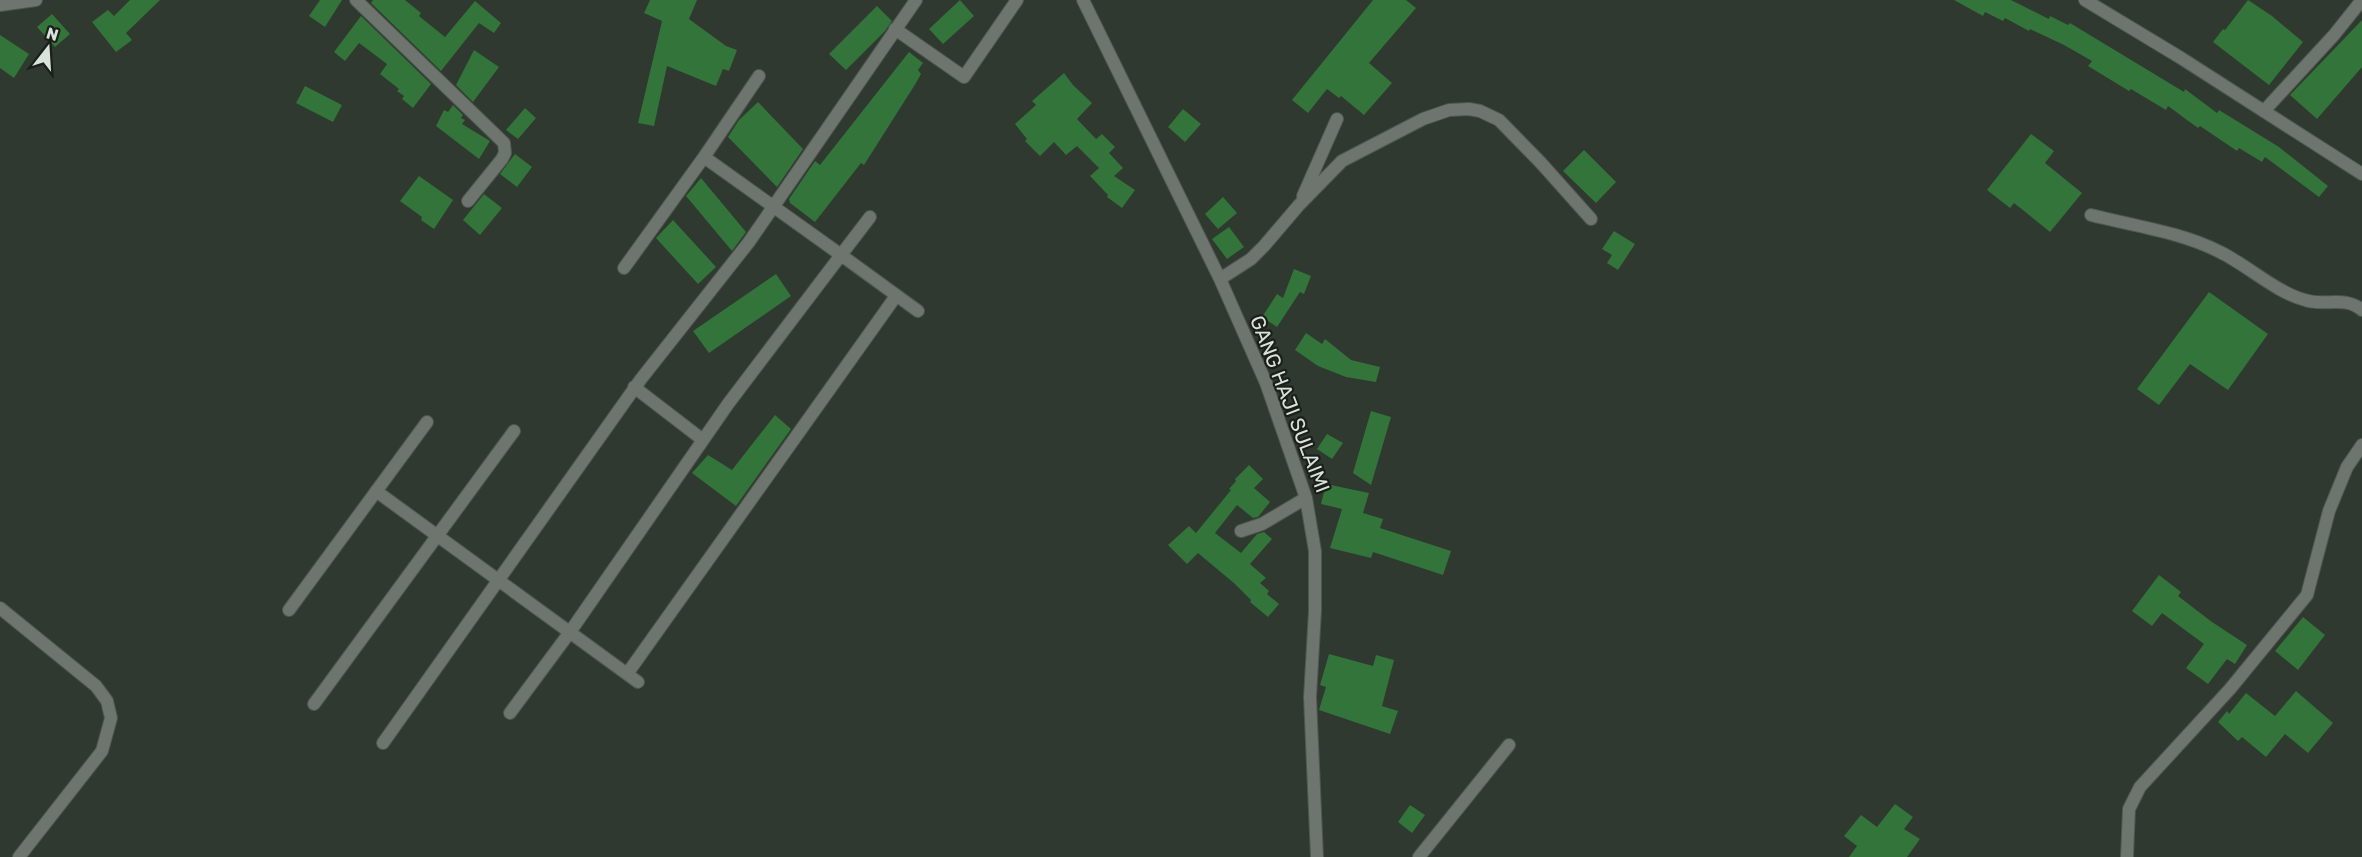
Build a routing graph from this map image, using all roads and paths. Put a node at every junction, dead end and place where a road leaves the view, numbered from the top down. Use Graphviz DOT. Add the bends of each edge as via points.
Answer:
graph roads {
  1 [pos="36,0"];
  2 [pos="356,0"];
  3 [pos="916,0"];
  4 [pos="1017,0"];
  5 [pos="1083,0"];
  6 [pos="2085,0"];
  7 [pos="2362,0"];
  8 [pos="0,5"];
  9 [pos="895,29"];
  10 [pos="759,76"];
  11 [pos="2264,111"];
  12 [pos="1338,119"];
  13 [pos="704,157"];
  14 [pos="2362,174"];
  15 [pos="468,201"];
  16 [pos="1299,205"];
  17 [pos="772,207"];
  18 [pos="2091,215"];
  19 [pos="870,217"];
  20 [pos="1591,219"];
  21 [pos="841,255"];
  22 [pos="624,268"];
  23 [pos="1220,279"];
  24 [pos="896,296"];
  25 [pos="2362,310"];
  26 [pos="918,311"];
  27 [pos="634,387"];
  28 [pos="427,422"];
  29 [pos="514,431"];
  30 [pos="703,440"];
  31 [pos="2362,446"];
  32 [pos="376,491"];
  33 [pos="1306,498"];
  34 [pos="1241,531"];
  35 [pos="437,536"];
  36 [pos="498,580"];
  37 [pos="0,608"];
  38 [pos="289,610"];
  39 [pos="570,632"];
  40 [pos="627,674"];
  41 [pos="638,682"];
  42 [pos="315,704"];
  43 [pos="510,713"];
  44 [pos="383,743"];
  45 [pos="1509,745"];
  46 [pos="19,857"];
  47 [pos="1317,857"];
  48 [pos="1419,857"];
  49 [pos="2127,857"];
  1 -- 8 [label="street"];
  2 -- 15 [label="street" via="504,143 502,159"];
  3 -- 9 [label="street"];
  4 -- 9 [label="street" via="964,77"];
  5 -- 23 [label="street, GANG HAJI SULAIMI"];
  6 -- 11 [label="street"];
  7 -- 11 [label="street"];
  9 -- 17 [label="street"];
  10 -- 13 [label="street"];
  11 -- 14 [label="street"];
  12 -- 16 [label="street"];
  13 -- 17 [label="street"];
  13 -- 22 [label="street"];
  16 -- 20 [label="street" via="1329,172 1358,151 1437,112 1469,109 1499,120"];
  16 -- 23 [label="street" via="1251,259"];
  17 -- 21 [label="street"];
  17 -- 27 [label="street" via="731,267"];
  18 -- 25 [label="street" via="2209,246 2292,296 2314,302 2346,301"];
  19 -- 21 [label="street"];
  21 -- 24 [label="street"];
  21 -- 30 [label="street"];
  23 -- 33 [label="street, GANG HAJI SULAIMI" via="1266,383"];
  24 -- 26 [label="street"];
  24 -- 40 [label="street"];
  27 -- 30 [label="street"];
  27 -- 36 [label="street"];
  28 -- 32 [label="street"];
  29 -- 35 [label="street"];
  30 -- 39 [label="street"];
  31 -- 49 [label="street" via="2347,467 2329,511 2307,595 2230,689 2140,787 2129,808"];
  32 -- 35 [label="street"];
  32 -- 38 [label="street"];
  33 -- 34 [label="street" via="1262,524"];
  33 -- 47 [label="street, GANG HAJI SULAIMI" via="1314,550 1310,716"];
  35 -- 36 [label="street"];
  35 -- 42 [label="street"];
  36 -- 39 [label="street"];
  36 -- 44 [label="street"];
  37 -- 46 [label="street" via="96,687 107,701 111,718 102,751"];
  39 -- 40 [label="street"];
  39 -- 43 [label="street"];
  40 -- 41 [label="street"];
  45 -- 48 [label="street"];
}
